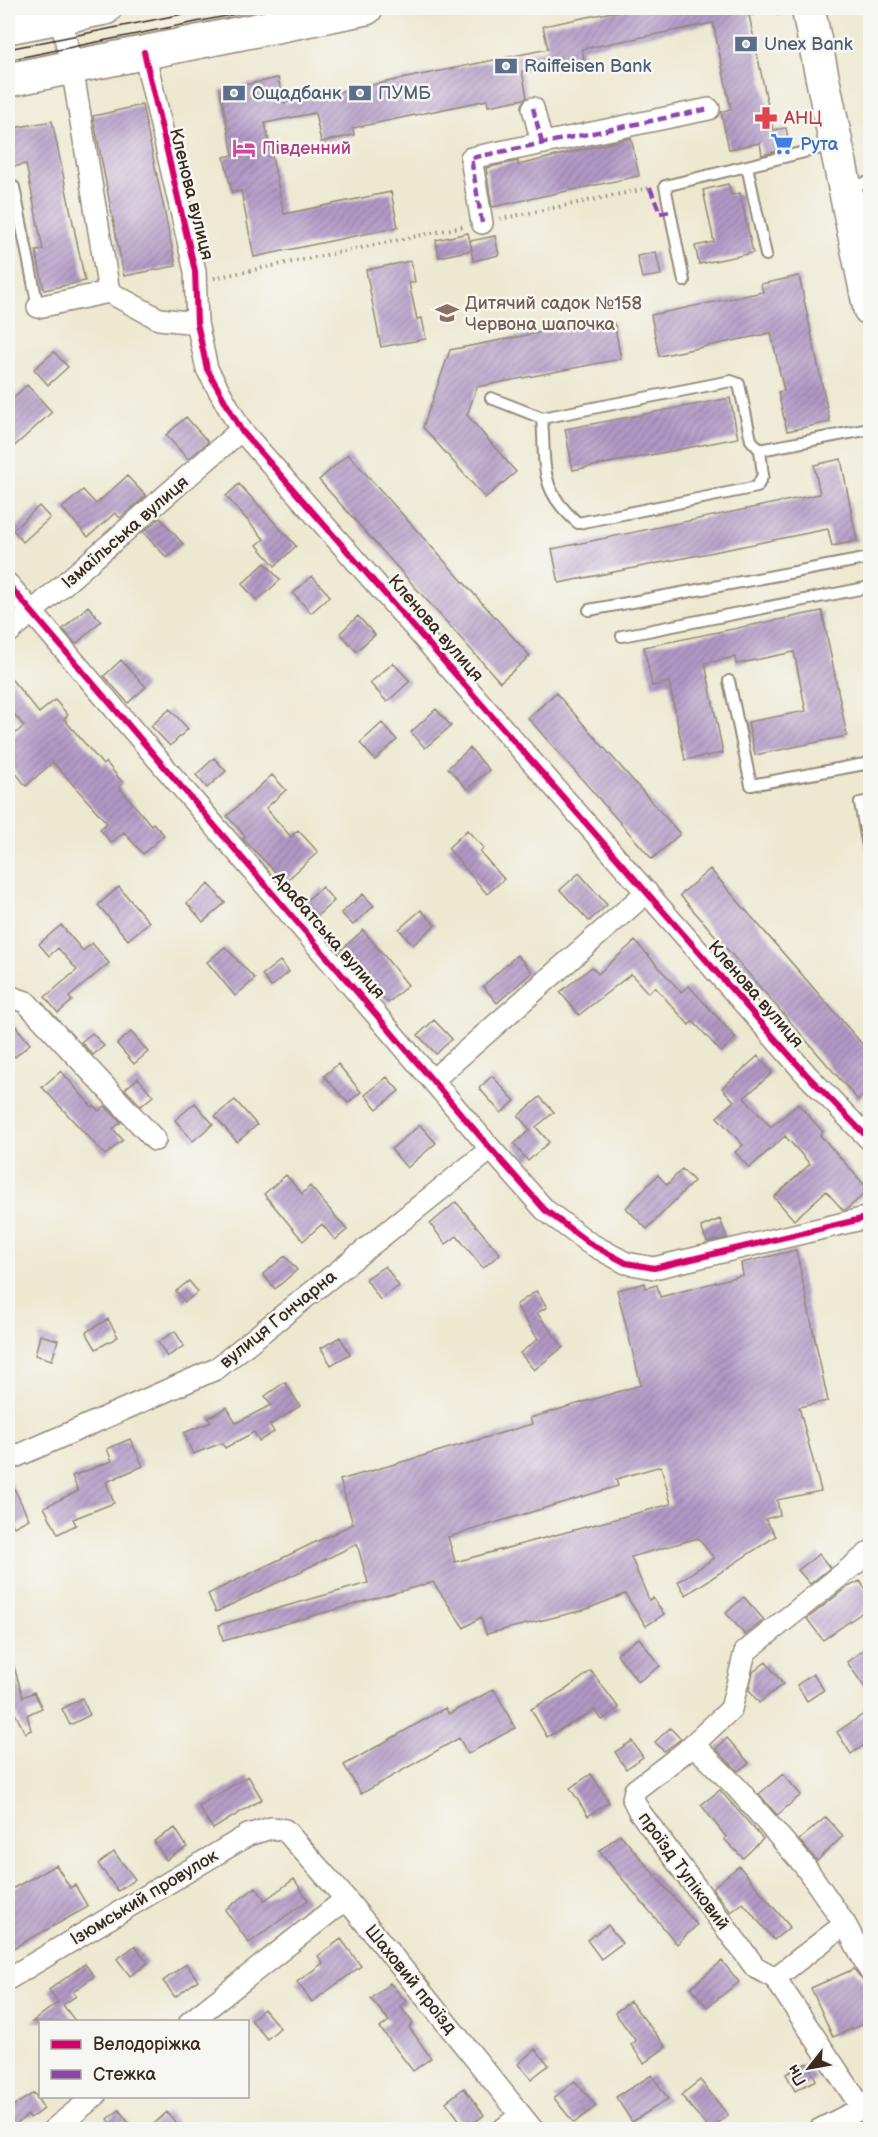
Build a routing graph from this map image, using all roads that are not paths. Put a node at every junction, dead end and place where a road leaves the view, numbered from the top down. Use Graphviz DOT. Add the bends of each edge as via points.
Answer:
graph roads {
  1 [pos="105,8"];
  2 [pos="366,8"];
  3 [pos="59,12"];
  4 [pos="794,13"];
  5 [pos="8,27"];
  6 [pos="144,52"];
  7 [pos="72,67"];
  8 [pos="8,80"];
  9 [pos="533,108"];
  10 [pos="709,108"];
  11 [pos="542,143"];
  12 [pos="837,144"];
  13 [pos="747,166"];
  14 [pos="8,188"];
  15 [pos="857,200"];
  16 [pos="482,223"];
  17 [pos="766,255"];
  18 [pos="684,281"];
  19 [pos="109,292"];
  20 [pos="38,307"];
  21 [pos="870,309"];
  22 [pos="196,323"];
  23 [pos="491,398"];
  24 [pos="542,418"];
  25 [pos="870,429"];
  26 [pos="242,430"];
  27 [pos="760,450"];
  28 [pos="870,558"];
  29 [pos="8,584"];
  30 [pos="870,587"];
  31 [pos="589,610"];
  32 [pos="22,616"];
  33 [pos="8,633"];
  34 [pos="622,636"];
  35 [pos="729,681"];
  36 [pos="870,763"];
  37 [pos="870,801"];
  38 [pos="870,857"];
  39 [pos="647,892"];
  40 [pos="8,996"];
  41 [pos="434,1079"];
  42 [pos="155,1140"];
  43 [pos="870,1140"];
  44 [pos="491,1149"];
  45 [pos="870,1217"];
  46 [pos="8,1460"];
  47 [pos="870,1552"];
  48 [pos="693,1744"];
  49 [pos="285,1830"];
  50 [pos="346,1899"];
  51 [pos="845,1924"];
  52 [pos="870,1971"];
  53 [pos="775,1978"];
  54 [pos="8,1979"];
  55 [pos="193,2020"];
  56 [pos="94,2098"];
  57 [pos="866,2106"];
  58 [pos="527,2122"];
  59 [pos="846,2123"];
  60 [pos="53,2130"];
  61 [pos="502,2130"];
  62 [pos="819,2130"];
  1 -- 3 [label="main road"];
  2 -- 6 [label="main road"];
  3 -- 5 [label="main road"];
  3 -- 7 [label="street"];
  4 -- 12 [label="main road"];
  6 -- 7 [label="main road"];
  6 -- 22 [label="street, Кленова вулиця" via="196,281"];
  7 -- 8 [label="main road"];
  7 -- 19 [label="street"];
  9 -- 11 [label="street"];
  10 -- 11 [label="street"];
  11 -- 16 [label="street" via="471,158"];
  12 -- 13 [label="lane"];
  12 -- 15 [label="main road"];
  13 -- 17 [label="lane"];
  13 -- 18 [label="lane" via="665,186"];
  14 -- 20 [label="lane" via="14,187"];
  15 -- 21 [label="main road"];
  19 -- 20 [label="street"];
  19 -- 22 [label="street" via="159,319"];
  22 -- 26 [label="street, Кленова вулиця" via="207,369"];
  23 -- 24 [label="lane"];
  24 -- 27 [label="lane" via="731,381 739,384 751,440"];
  24 -- 27 [label="lane" via="547,485 559,507 578,523 757,487 763,475"];
  25 -- 27 [label="lane"];
  26 -- 32 [label="street, Ізмаїльська вулиця"];
  26 -- 39 [label="street, Кленова вулиця"];
  28 -- 31 [label="lane"];
  29 -- 32 [label="street, Арабатська вулиця"];
  30 -- 34 [label="lane"];
  32 -- 33 [label="street, Ізмаїльська вулиця"];
  32 -- 41 [label="street, Арабатська вулиця"];
  35 -- 36 [label="lane" via="751,785"];
  37 -- 38 [label="lane" via="860,803"];
  39 -- 41 [label="street"];
  39 -- 43 [label="street, Кленова вулиця" via="806,1074"];
  40 -- 42 [label="street" via="26,1002"];
  41 -- 44 [label="street, Арабатська вулиця"];
  44 -- 45 [label="street, Арабатська вулиця" via="545,1210 589,1243 626,1263 654,1268"];
  44 -- 46 [label="street, вулиця Гончарна" via="216,1369"];
  47 -- 48 [label="street, проїзд Тупіковий" via="745,1652 731,1709"];
  48 -- 51 [label="street" via="804,1865"];
  48 -- 53 [label="street, проїзд Тупіковий" via="635,1790 633,1799 755,1967"];
  49 -- 50 [label="street, Шаховий проїзд"];
  49 -- 54 [label="street, Ізюмський провулок" via="271,1828 248,1835"];
  50 -- 55 [label="street"];
  50 -- 58 [label="street, Шаховий проїзд"];
  51 -- 52 [label="street"];
  51 -- 53 [label="street"];
  53 -- 57 [label="street, проїзд Тупіковий"];
  56 -- 60 [label="street"];
  57 -- 59 [label="street"];
  58 -- 61 [label="street"];
  59 -- 62 [label="street"];
}
